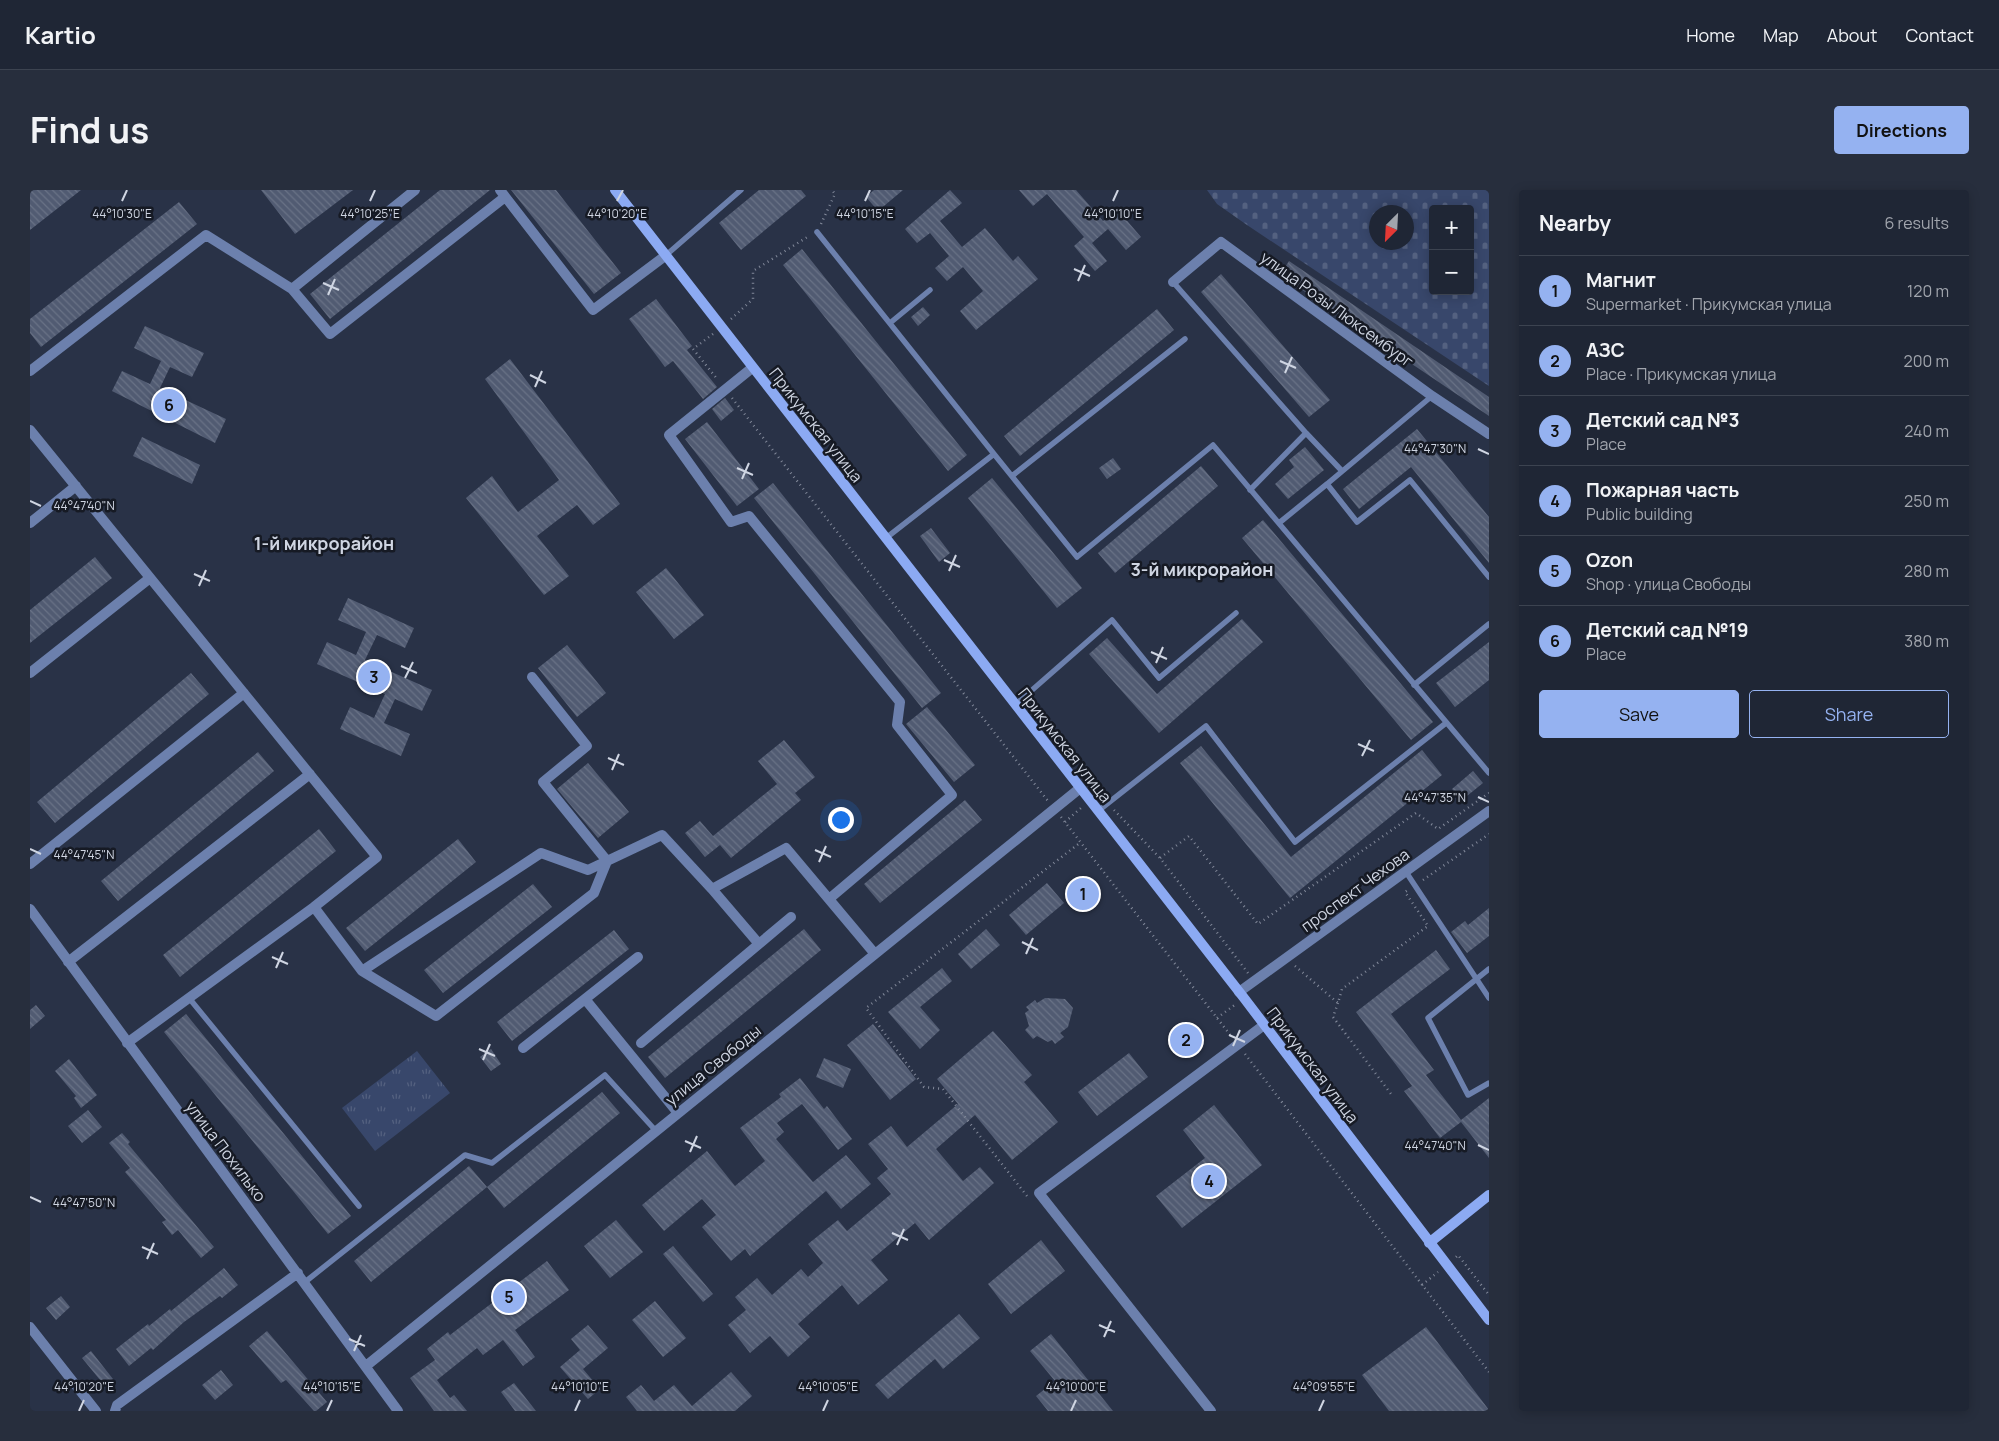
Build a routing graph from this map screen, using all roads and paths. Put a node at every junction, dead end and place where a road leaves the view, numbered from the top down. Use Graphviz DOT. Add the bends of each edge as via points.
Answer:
graph roads {
  1 [pos="415,190"];
  2 [pos="615,190"];
  3 [pos="741,190"];
  4 [pos="502,193"];
  5 [pos="817,232"];
  6 [pos="665,256"];
  7 [pos="1173,282"];
  8 [pos="292,289"];
  9 [pos="930,290"];
  10 [pos="890,324"];
  11 [pos="1185,339"];
  12 [pos="752,368"];
  13 [pos="30,371"];
  14 [pos="1432,396"];
  15 [pos="30,430"];
  16 [pos="1306,433"];
  17 [pos="1489,434"];
  18 [pos="994,454"];
  19 [pos="1342,471"];
  20 [pos="1012,476"];
  21 [pos="1327,484"];
  22 [pos="76,486"];
  23 [pos="1250,490"];
  24 [pos="30,523"];
  25 [pos="1279,524"];
  26 [pos="886,538"];
  27 [pos="1489,577"];
  28 [pos="150,578"];
  29 [pos="1236,613"];
  30 [pos="1489,624"];
  31 [pos="30,673"];
  32 [pos="532,677"];
  33 [pos="1414,685"];
  34 [pos="244,693"];
  35 [pos="1015,705"];
  36 [pos="1446,722"];
  37 [pos="1489,773"];
  38 [pos="310,774"];
  39 [pos="1079,789"];
  40 [pos="1489,793"];
  41 [pos="1489,811"];
  42 [pos="1097,812"];
  43 [pos="1489,834"];
  44 [pos="1081,842"];
  45 [pos="607,861"];
  46 [pos="30,864"];
  47 [pos="1406,872"];
  48 [pos="1415,885"];
  49 [pos="712,889"];
  50 [pos="829,899"];
  51 [pos="314,907"];
  52 [pos="30,909"];
  53 [pos="790,917"];
  54 [pos="759,944"];
  55 [pos="875,954"];
  56 [pos="638,957"];
  57 [pos="68,962"];
  58 [pos="1293,964"];
  59 [pos="1489,969"];
  60 [pos="362,971"];
  61 [pos="1476,979"];
  62 [pos="1254,981"];
  63 [pos="1241,995"];
  64 [pos="189,998"];
  65 [pos="1489,998"];
  66 [pos="585,999"];
  67 [pos="1338,1003"];
  68 [pos="1264,1025"];
  69 [pos="127,1043"];
  70 [pos="641,1043"];
  71 [pos="1238,1045"];
  72 [pos="523,1048"];
  73 [pos="1489,1083"];
  74 [pos="1392,1094"];
  75 [pos="678,1113"];
  76 [pos="656,1130"];
  77 [pos="1489,1195"];
  78 [pos="1029,1199"];
  79 [pos="359,1206"];
  80 [pos="1429,1243"];
  81 [pos="298,1273"];
  82 [pos="305,1282"];
  83 [pos="1489,1320"];
  84 [pos="30,1327"];
  85 [pos="366,1366"];
  86 [pos="1489,1372"];
  87 [pos="96,1411"];
  88 [pos="116,1411"];
  89 [pos="398,1411"];
  90 [pos="1211,1411"];
  1 -- 8 [label="street"];
  2 -- 6 [label="main road, Прикумская улица"];
  3 -- 6 [label="lane"];
  4 -- 6 [label="street" via="593,310"];
  4 -- 8 [label="street" via="330,334"];
  5 -- 10 [label="lane"];
  6 -- 12 [label="main road, Прикумская улица"];
  7 -- 14 [label="street, улица Розы Люксембург" via="1221,242"];
  7 -- 16 [label="lane"];
  8 -- 13 [label="street" via="206,235"];
  9 -- 10 [label="lane"];
  10 -- 18 [label="lane"];
  11 -- 20 [label="lane"];
  12 -- 26 [label="main road, Прикумская улица"];
  12 -- 50 [label="street" via="669,435 731,522 749,516 900,702 897,725 952,795"];
  14 -- 17 [label="street, улица Розы Люксембург"];
  14 -- 19 [label="lane"];
  15 -- 22 [label="street"];
  16 -- 19 [label="lane"];
  16 -- 23 [label="lane"];
  18 -- 20 [label="lane"];
  18 -- 26 [label="lane"];
  19 -- 21 [label="lane"];
  20 -- 23 [label="lane" via="1077,557 1213,445"];
  21 -- 25 [label="lane"];
  21 -- 27 [label="lane" via="1357,522 1410,480"];
  22 -- 24 [label="street"];
  22 -- 28 [label="street"];
  23 -- 25 [label="lane"];
  25 -- 33 [label="lane"];
  26 -- 35 [label="main road, Прикумская улица"];
  28 -- 31 [label="street"];
  28 -- 34 [label="street"];
  29 -- 35 [label="lane" via="1159,678 1112,620"];
  30 -- 33 [label="lane"];
  32 -- 45 [label="street" via="587,746 544,782"];
  33 -- 36 [label="lane"];
  34 -- 38 [label="street"];
  34 -- 46 [label="street"];
  35 -- 39 [label="main road, Прикумская улица"];
  36 -- 37 [label="lane"];
  36 -- 42 [label="lane" via="1295,842 1206,726"];
  38 -- 51 [label="street" via="377,857"];
  38 -- 57 [label="street"];
  39 -- 42 [label="main road, Прикумская улица"];
  39 -- 55 [label="street, улица Свободы"];
  40 -- 62 [label="path" via="1438,830 1416,813 1258,924 1189,836 1160,858"];
  41 -- 47 [label="street, проспект Чехова"];
  42 -- 63 [label="main road, Прикумская улица"];
  43 -- 48 [label="path"];
  44 -- 78 [label="path" via="866,1008 924,1087 943,1089"];
  45 -- 49 [label="street" via="662,835"];
  45 -- 60 [label="street" via="588,870 540,853"];
  45 -- 60 [label="street" via="594,893 436,1016"];
  47 -- 48 [label="lane"];
  47 -- 62 [label="street, проспект Чехова"];
  48 -- 61 [label="lane"];
  48 -- 67 [label="path" via="1405,892 1428,926 1342,989"];
  49 -- 50 [label="street" via="786,848"];
  49 -- 54 [label="street"];
  50 -- 55 [label="street"];
  51 -- 60 [label="street"];
  51 -- 64 [label="street"];
  52 -- 57 [label="street, улица Похилько"];
  53 -- 54 [label="street"];
  54 -- 70 [label="street"];
  55 -- 75 [label="street, улица Свободы"];
  56 -- 66 [label="street"];
  57 -- 69 [label="street, улица Похилько"];
  58 -- 67 [label="path"];
  59 -- 61 [label="lane"];
  61 -- 65 [label="lane"];
  61 -- 73 [label="lane" via="1428,1018 1468,1095"];
  62 -- 63 [label="street, проспект Чехова"];
  63 -- 68 [label="main road, Прикумская улица"];
  63 -- 71 [label="path" via="1217,1018"];
  64 -- 69 [label="street"];
  64 -- 79 [label="lane"];
  66 -- 72 [label="street"];
  66 -- 75 [label="street"];
  67 -- 74 [label="path" via="1333,1017"];
  68 -- 71 [label="street"];
  68 -- 80 [label="main road, Прикумская улица"];
  69 -- 81 [label="street, улица Похилько"];
  71 -- 86 [label="path"];
  71 -- 90 [label="street" via="1039,1193"];
  75 -- 76 [label="street, улица Свободы"];
  76 -- 82 [label="lane" via="605,1075 492,1163 465,1155"];
  76 -- 85 [label="street, улица Свободы"];
  77 -- 80 [label="main road"];
  80 -- 83 [label="main road, Прикумская улица"];
  81 -- 82 [label="street, улица Похилько"];
  81 -- 88 [label="street" via="118,1405"];
  82 -- 85 [label="street, улица Похилько"];
  84 -- 87 [label="street"];
  85 -- 89 [label="street, улица Похилько"];
}
